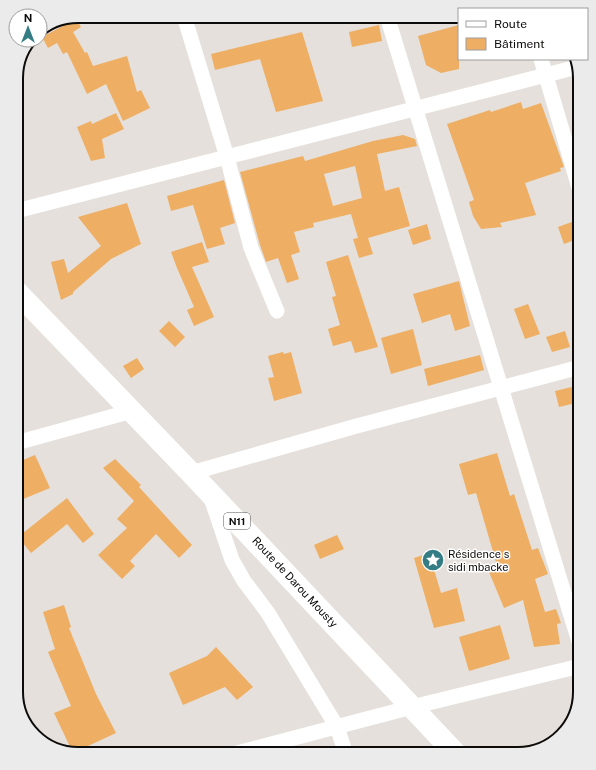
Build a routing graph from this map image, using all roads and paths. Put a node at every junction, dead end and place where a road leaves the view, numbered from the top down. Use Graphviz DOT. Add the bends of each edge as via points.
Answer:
graph roads {
  1 [pos="186,23"];
  2 [pos="389,23"];
  3 [pos="541,60"];
  4 [pos="572,68"];
  5 [pos="546,75"];
  6 [pos="415,109"];
  7 [pos="227,157"];
  8 [pos="573,167"];
  9 [pos="23,209"];
  10 [pos="23,298"];
  11 [pos="277,312"];
  12 [pos="573,368"];
  13 [pos="501,387"];
  14 [pos="132,411"];
  15 [pos="23,441"];
  16 [pos="191,473"];
  17 [pos="209,492"];
  18 [pos="573,621"];
  19 [pos="573,668"];
  20 [pos="412,707"];
  21 [pos="337,727"];
  22 [pos="260,747"];
  23 [pos="344,747"];
  24 [pos="449,747"];
  1 -- 7 [label="street"];
  2 -- 6 [label="street"];
  3 -- 5 [label="street"];
  4 -- 5 [label="street"];
  5 -- 6 [label="street"];
  5 -- 8 [label="street"];
  6 -- 7 [label="street"];
  6 -- 13 [label="street"];
  7 -- 9 [label="street"];
  7 -- 11 [label="street" via="251,248"];
  10 -- 14 [label="main road, Route de Darou Mousty / N11"];
  12 -- 13 [label="street"];
  13 -- 16 [label="street"];
  13 -- 18 [label="street"];
  14 -- 15 [label="street"];
  14 -- 16 [label="main road, Route de Darou Mousty / N11"];
  16 -- 17 [label="main road, Route de Darou Mousty / N11"];
  17 -- 20 [label="main road, Route de Darou Mousty / N11"];
  17 -- 21 [label="street" via="232,560 268,613"];
  19 -- 20 [label="street"];
  20 -- 21 [label="street"];
  20 -- 24 [label="main road, Route de Darou Mousty / N11"];
  21 -- 22 [label="street"];
  21 -- 23 [label="street"];
}
